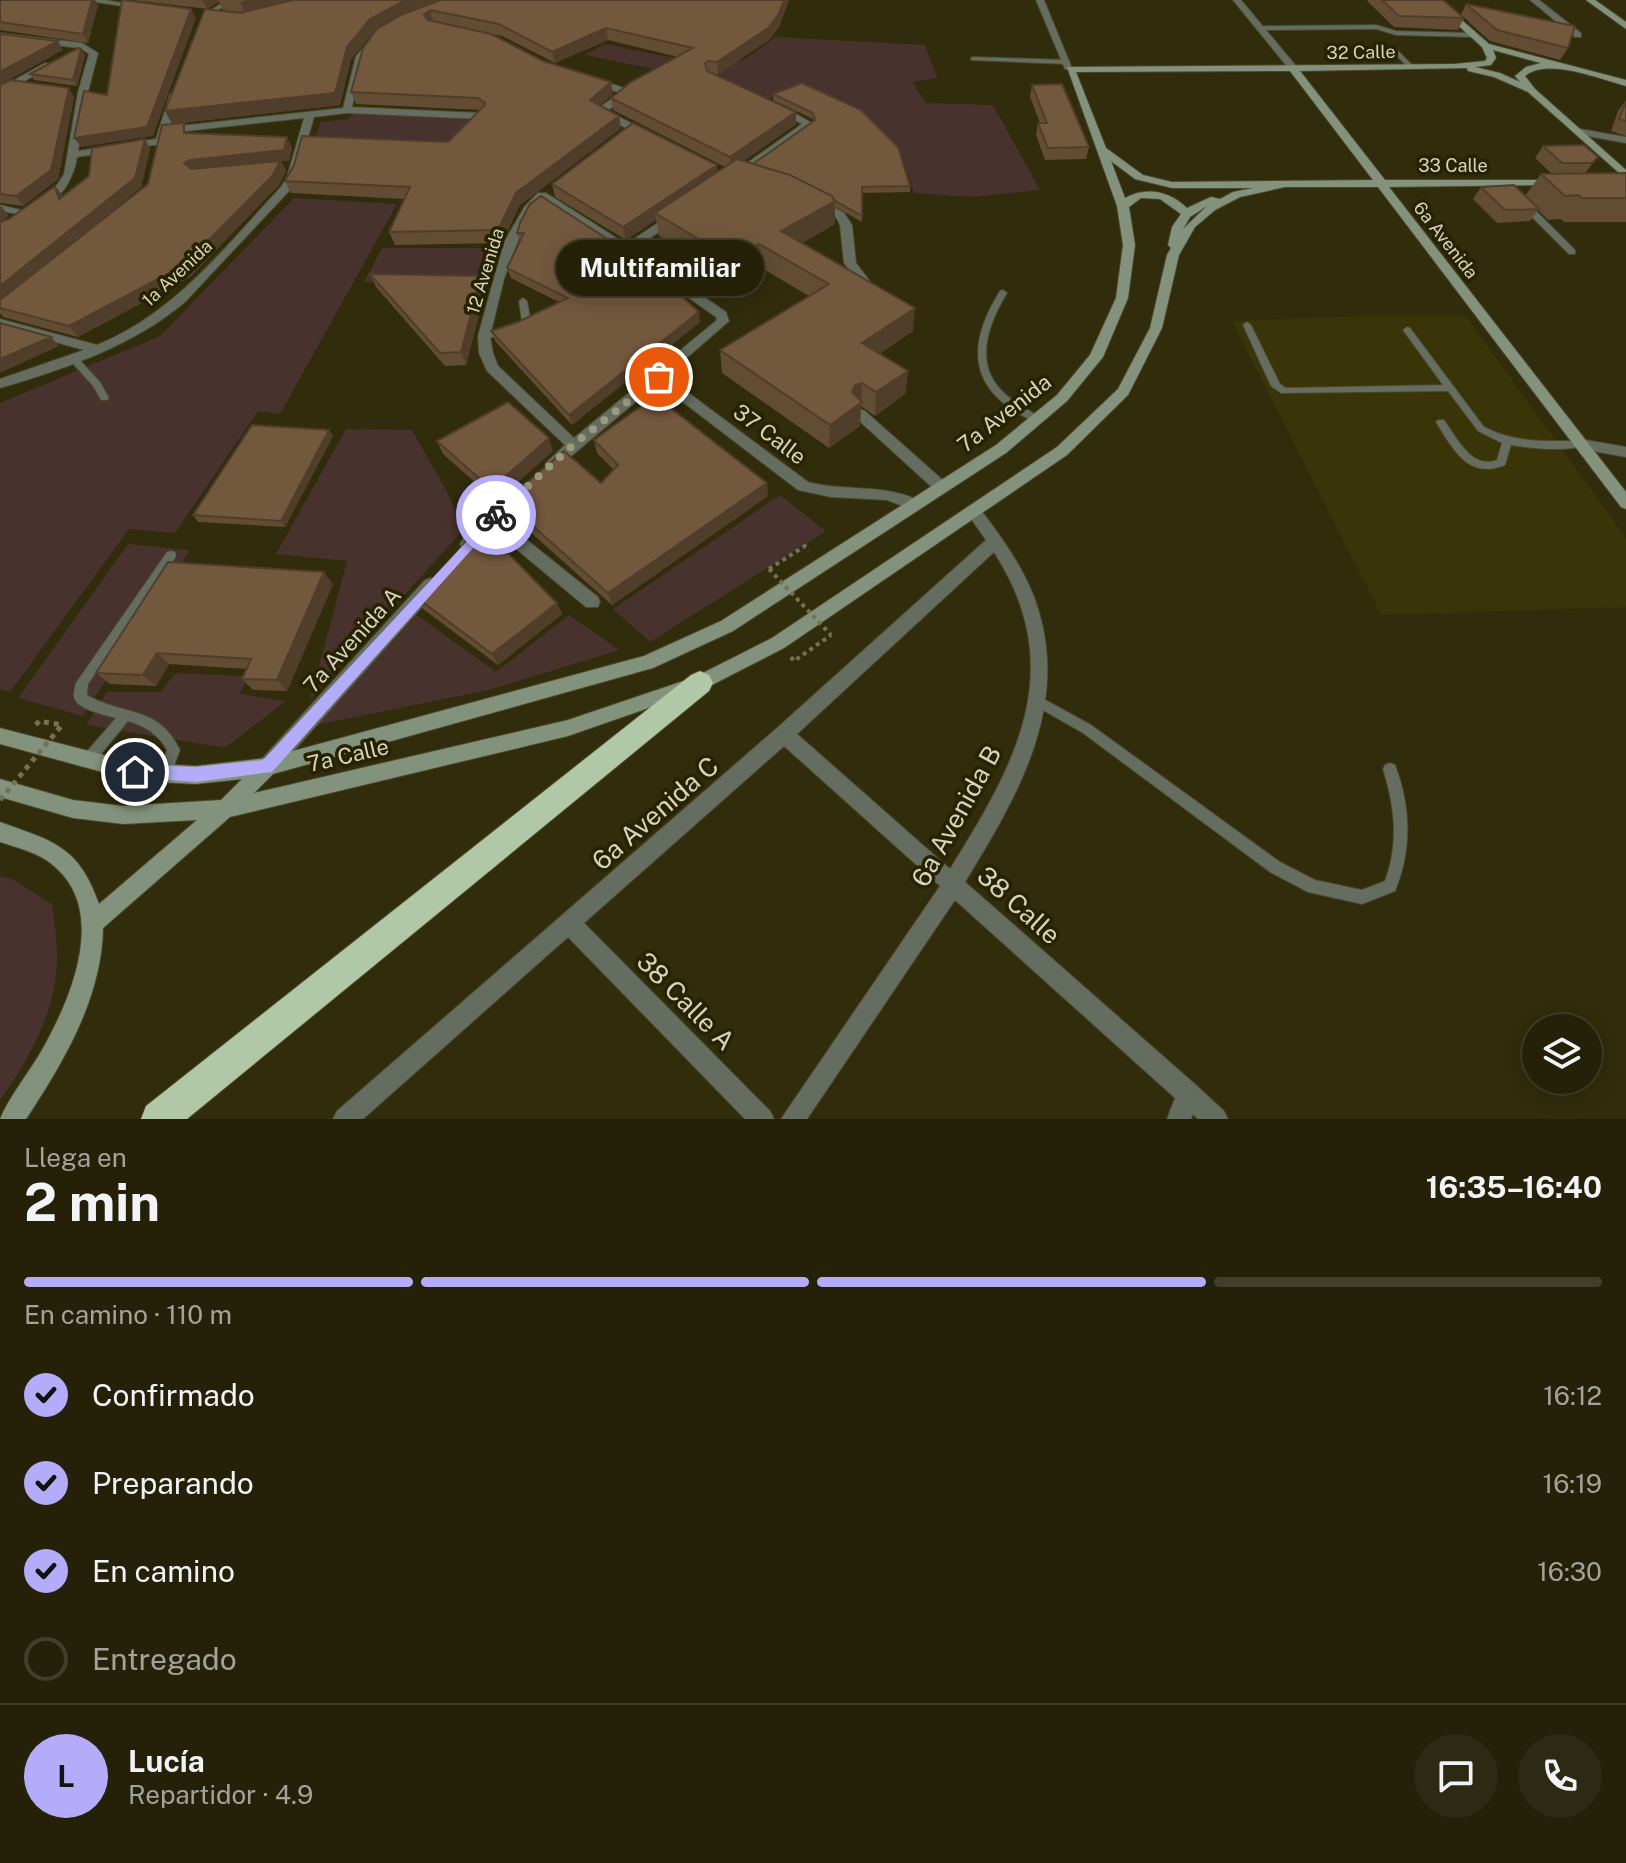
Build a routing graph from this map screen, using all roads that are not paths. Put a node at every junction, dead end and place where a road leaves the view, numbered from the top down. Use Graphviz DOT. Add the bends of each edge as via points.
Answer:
graph roads {
  1 [pos="85,0"];
  2 [pos="231,0"];
  3 [pos="1040,0"];
  4 [pos="1237,0"];
  5 [pos="1434,0"];
  6 [pos="1534,0"];
  7 [pos="1590,0"];
  8 [pos="154,6"];
  9 [pos="192,14"];
  10 [pos="206,15"];
  11 [pos="219,17"];
  12 [pos="199,26"];
  13 [pos="1626,26"];
  14 [pos="1261,28"];
  15 [pos="388,30"];
  16 [pos="1473,35"];
  17 [pos="1578,35"];
  18 [pos="0,36"];
  19 [pos="82,46"];
  20 [pos="1486,46"];
  21 [pos="1394,50"];
  22 [pos="68,53"];
  23 [pos="973,59"];
  24 [pos="55,61"];
  25 [pos="1068,66"];
  26 [pos="1411,67"];
  27 [pos="1454,67"];
  28 [pos="1293,68"];
  29 [pos="1565,68"];
  30 [pos="581,77"];
  31 [pos="0,81"];
  32 [pos="15,83"];
  33 [pos="1626,83"];
  34 [pos="29,85"];
  35 [pos="178,86"];
  36 [pos="69,90"];
  37 [pos="1532,91"];
  38 [pos="0,92"];
  39 [pos="83,92"];
  40 [pos="767,103"];
  41 [pos="347,110"];
  42 [pos="310,115"];
  43 [pos="481,116"];
  44 [pos="634,128"];
  45 [pos="1580,132"];
  46 [pos="161,136"];
  47 [pos="622,137"];
  48 [pos="1626,140"];
  49 [pos="662,143"];
  50 [pos="1103,150"];
  51 [pos="73,155"];
  52 [pos="157,156"];
  53 [pos="719,171"];
  54 [pos="1626,179"];
  55 [pos="1610,181"];
  56 [pos="1499,182"];
  57 [pos="1562,182"];
  58 [pos="1379,183"];
  59 [pos="1281,185"];
  60 [pos="553,188"];
  61 [pos="1509,190"];
  62 [pos="1237,194"];
  63 [pos="541,196"];
  64 [pos="804,197"];
  65 [pos="1519,198"];
  66 [pos="1123,206"];
  67 [pos="0,208"];
  68 [pos="1185,212"];
  69 [pos="28,213"];
  70 [pos="678,214"];
  71 [pos="9,225"];
  72 [pos="626,249"];
  73 [pos="1572,252"];
  74 [pos="1173,255"];
  75 [pos="1003,293"];
  76 [pos="876,295"];
  77 [pos="523,301"];
  78 [pos="0,323"];
  79 [pos="1247,325"];
  80 [pos="1407,330"];
  81 [pos="484,336"];
  82 [pos="94,348"];
  83 [pos="72,357"];
  84 [pos="659,377"];
  85 [pos="0,384"];
  86 [pos="1449,388"];
  87 [pos="104,398"];
  88 [pos="860,414"];
  89 [pos="1037,420"];
  90 [pos="1441,422"];
  91 [pos="1507,443"];
  92 [pos="1580,444"];
  93 [pos="573,445"];
  94 [pos="1626,452"];
  95 [pos="941,487"];
  96 [pos="1626,503"];
  97 [pos="913,504"];
  98 [pos="975,513"];
  99 [pos="490,519"];
  100 [pos="995,541"];
  101 [pos="171,555"];
  102 [pos="592,602"];
  103 [pos="647,663"];
  104 [pos="700,683"];
  105 [pos="1038,701"];
  106 [pos="126,715"];
  107 [pos="784,734"];
  108 [pos="0,736"];
  109 [pos="88,760"];
  110 [pos="267,767"];
  111 [pos="1390,769"];
  112 [pos="164,775"];
  113 [pos="0,788"];
  114 [pos="225,809"];
  115 [pos="0,832"];
  116 [pos="954,885"];
  117 [pos="95,921"];
  118 [pos="569,923"];
  119 [pos="1189,1094"];
  120 [pos="12,1119"];
  121 [pos="159,1119"];
  122 [pos="345,1119"];
  123 [pos="762,1119"];
  124 [pos="793,1119"];
  125 [pos="1179,1119"];
  126 [pos="1216,1119"];
  1 -- 8 [label="street"];
  2 -- 10 [label="lane"];
  3 -- 25 [label="street, 7a Avenida"];
  4 -- 14 [label="street, 6a Avenida"];
  5 -- 16 [label="main road"];
  6 -- 17 [label="street"];
  7 -- 13 [label="main road"];
  9 -- 10 [label="street"];
  10 -- 11 [label="street"];
  10 -- 12 [label="street"];
  14 -- 16 [label="lane" via="1376,27 1396,33"];
  14 -- 28 [label="street, 6a Avenida"];
  15 -- 41 [label="street" via="362,52"];
  16 -- 20 [label="main road"];
  18 -- 19 [label="street"];
  19 -- 22 [label="street"];
  19 -- 39 [label="street" via="94,53"];
  20 -- 27 [label="main road, 32 Calle" via="1492,58 1488,63"];
  20 -- 29 [label="main road"];
  21 -- 26 [label="lane"];
  23 -- 25 [label="lane"];
  24 -- 32 [label="street"];
  25 -- 28 [label="main road, 32 Calle"];
  25 -- 50 [label="main road, 7a Avenida"];
  26 -- 27 [label="main road, 32 Calle"];
  26 -- 28 [label="main road, 32 Calle"];
  27 -- 37 [label="main road" via="1497,75"];
  28 -- 58 [label="main road, 6a Avenida"];
  29 -- 33 [label="main road"];
  29 -- 37 [label="main road" via="1524,70 1520,76"];
  30 -- 44 [label="street" via="626,91 599,109"];
  31 -- 32 [label="street"];
  32 -- 34 [label="street"];
  32 -- 38 [label="street"];
  35 -- 46 [label="street"];
  36 -- 39 [label="street"];
  37 -- 45 [label="main road"];
  39 -- 51 [label="street"];
  40 -- 53 [label="street" via="809,124 735,179"];
  41 -- 42 [label="street"];
  41 -- 43 [label="street"];
  42 -- 46 [label="street"];
  42 -- 82 [label="street, 1a Avenida" via="285,189 202,277 144,327"];
  44 -- 47 [label="street"];
  44 -- 49 [label="street"];
  45 -- 48 [label="street"];
  45 -- 54 [label="main road"];
  46 -- 51 [label="street"];
  46 -- 52 [label="street"];
  50 -- 59 [label="main road" via="1134,174 1160,184"];
  50 -- 66 [label="main road, 7a Avenida"];
  51 -- 69 [label="street" via="61,187"];
  54 -- 55 [label="main road"];
  56 -- 57 [label="main road, 33 Calle"];
  56 -- 58 [label="main road, 33 Calle"];
  56 -- 61 [label="lane"];
  58 -- 59 [label="main road, 33 Calle"];
  58 -- 92 [label="main road, 6a Avenida"];
  59 -- 62 [label="main road"];
  60 -- 63 [label="street, 12 Avenida"];
  62 -- 68 [label="main road"];
  62 -- 74 [label="main road" via="1196,220"];
  63 -- 72 [label="street"];
  63 -- 81 [label="street, 12 Avenida" via="525,210 514,232"];
  64 -- 76 [label="street" via="840,215 850,263"];
  65 -- 73 [label="lane"];
  66 -- 68 [label="main road" via="1135,196 1156,195"];
  66 -- 89 [label="main road, 7a Avenida" via="1129,245 1122,298 1096,357"];
  67 -- 69 [label="street"];
  68 -- 74 [label="main road" via="1175,230"];
  69 -- 71 [label="street"];
  70 -- 72 [label="street"];
  72 -- 84 [label="street, 7a Avenida A" via="722,315 723,321"];
  74 -- 98 [label="main road" via="1156,328 1123,392 1062,451"];
  75 -- 89 [label="lane" via="982,330 986,371 999,394"];
  77 -- 81 [label="lane" via="527,323"];
  78 -- 82 [label="street"];
  79 -- 86 [label="lane" via="1276,386 1284,391"];
  80 -- 86 [label="lane"];
  81 -- 93 [label="street" via="492,368"];
  82 -- 83 [label="street, 1a Avenida"];
  83 -- 85 [label="street, 1a Avenida"];
  83 -- 87 [label="lane"];
  84 -- 93 [label="street, 7a Avenida A"];
  84 -- 97 [label="street, 37 Calle" via="803,486 831,493 894,494"];
  86 -- 91 [label="lane" via="1481,429"];
  88 -- 95 [label="street"];
  89 -- 95 [label="main road, 7a Avenida"];
  90 -- 91 [label="lane" via="1470,461 1484,467 1501,462"];
  91 -- 92 [label="lane"];
  92 -- 94 [label="street"];
  92 -- 96 [label="main road, 6a Avenida"];
  93 -- 99 [label="street, 7a Avenida A"];
  95 -- 97 [label="main road, 7a Avenida"];
  97 -- 103 [label="main road, 7a Avenida" via="727,626"];
  98 -- 100 [label="street, 6a Avenida B"];
  98 -- 104 [label="main road" via="778,643"];
  99 -- 102 [label="street"];
  99 -- 110 [label="street, 7a Avenida A"];
  100 -- 105 [label="street, 6a Avenida B" via="1027,601"];
  100 -- 107 [label="street, 6a Avenida C"];
  101 -- 106 [label="lane" via="82,683 80,698"];
  103 -- 110 [label="main road, 7a Calle"];
  104 -- 114 [label="main road, 7a Calle" via="568,728"];
  104 -- 121 [label="highway"];
  105 -- 111 [label="lane" via="1087,729 1275,867 1313,887 1362,897 1390,886 1399,866 1400,801"];
  105 -- 116 [label="street, 6a Avenida B" via="1019,768"];
  106 -- 109 [label="lane"];
  106 -- 112 [label="lane" via="164,730 174,750"];
  107 -- 116 [label="street, 38 Calle"];
  107 -- 118 [label="street, 6a Avenida C"];
  108 -- 109 [label="main road, 7a Calle"];
  109 -- 112 [label="main road, 7a Calle"];
  110 -- 112 [label="main road, 7a Calle"];
  110 -- 114 [label="main road"];
  113 -- 114 [label="main road, 7a Calle" via="73,809 123,815"];
  114 -- 117 [label="main road"];
  115 -- 117 [label="main road" via="59,857 84,888"];
  116 -- 119 [label="street, 38 Calle"];
  116 -- 124 [label="street, 6a Avenida B"];
  117 -- 120 [label="main road" via="88,966 65,1034"];
  118 -- 122 [label="street, 6a Avenida C"];
  118 -- 123 [label="street, 38 Calle A"];
  119 -- 125 [label="street"];
  119 -- 126 [label="street, 38 Calle"];
}
